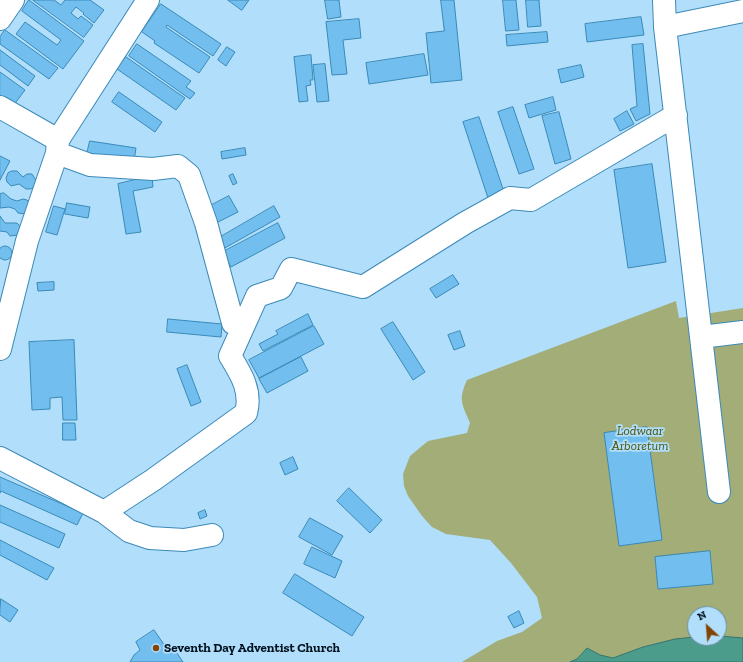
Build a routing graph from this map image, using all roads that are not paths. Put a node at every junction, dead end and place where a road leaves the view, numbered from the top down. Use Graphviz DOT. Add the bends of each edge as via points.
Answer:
graph roads {
  1 [pos="13,0"];
  2 [pos="148,0"];
  3 [pos="664,0"];
  4 [pos="743,11"];
  5 [pos="0,19"];
  6 [pos="665,27"];
  7 [pos="0,107"];
  8 [pos="676,115"];
  9 [pos="57,147"];
  10 [pos="232,323"];
  11 [pos="743,332"];
  12 [pos="701,337"];
  13 [pos="0,349"];
  14 [pos="0,458"];
  15 [pos="719,492"];
  16 [pos="104,512"];
  17 [pos="212,535"];
  1 -- 5 [label="street"];
  2 -- 9 [label="street"];
  3 -- 6 [label="street"];
  4 -- 6 [label="street"];
  6 -- 8 [label="street"];
  7 -- 9 [label="street"];
  8 -- 12 [label="street"];
  8 -- 16 [label="street" via="531,200 510,198 363,287 291,269 281,288 257,296 230,356 245,380 248,405 246,413"];
  9 -- 10 [label="street" via="90,165 153,169 178,166 189,175 206,222"];
  9 -- 13 [label="street" via="27,241"];
  11 -- 12 [label="street"];
  12 -- 15 [label="street"];
  14 -- 16 [label="street"];
  16 -- 17 [label="street" via="130,531 150,538 184,540"];
}
